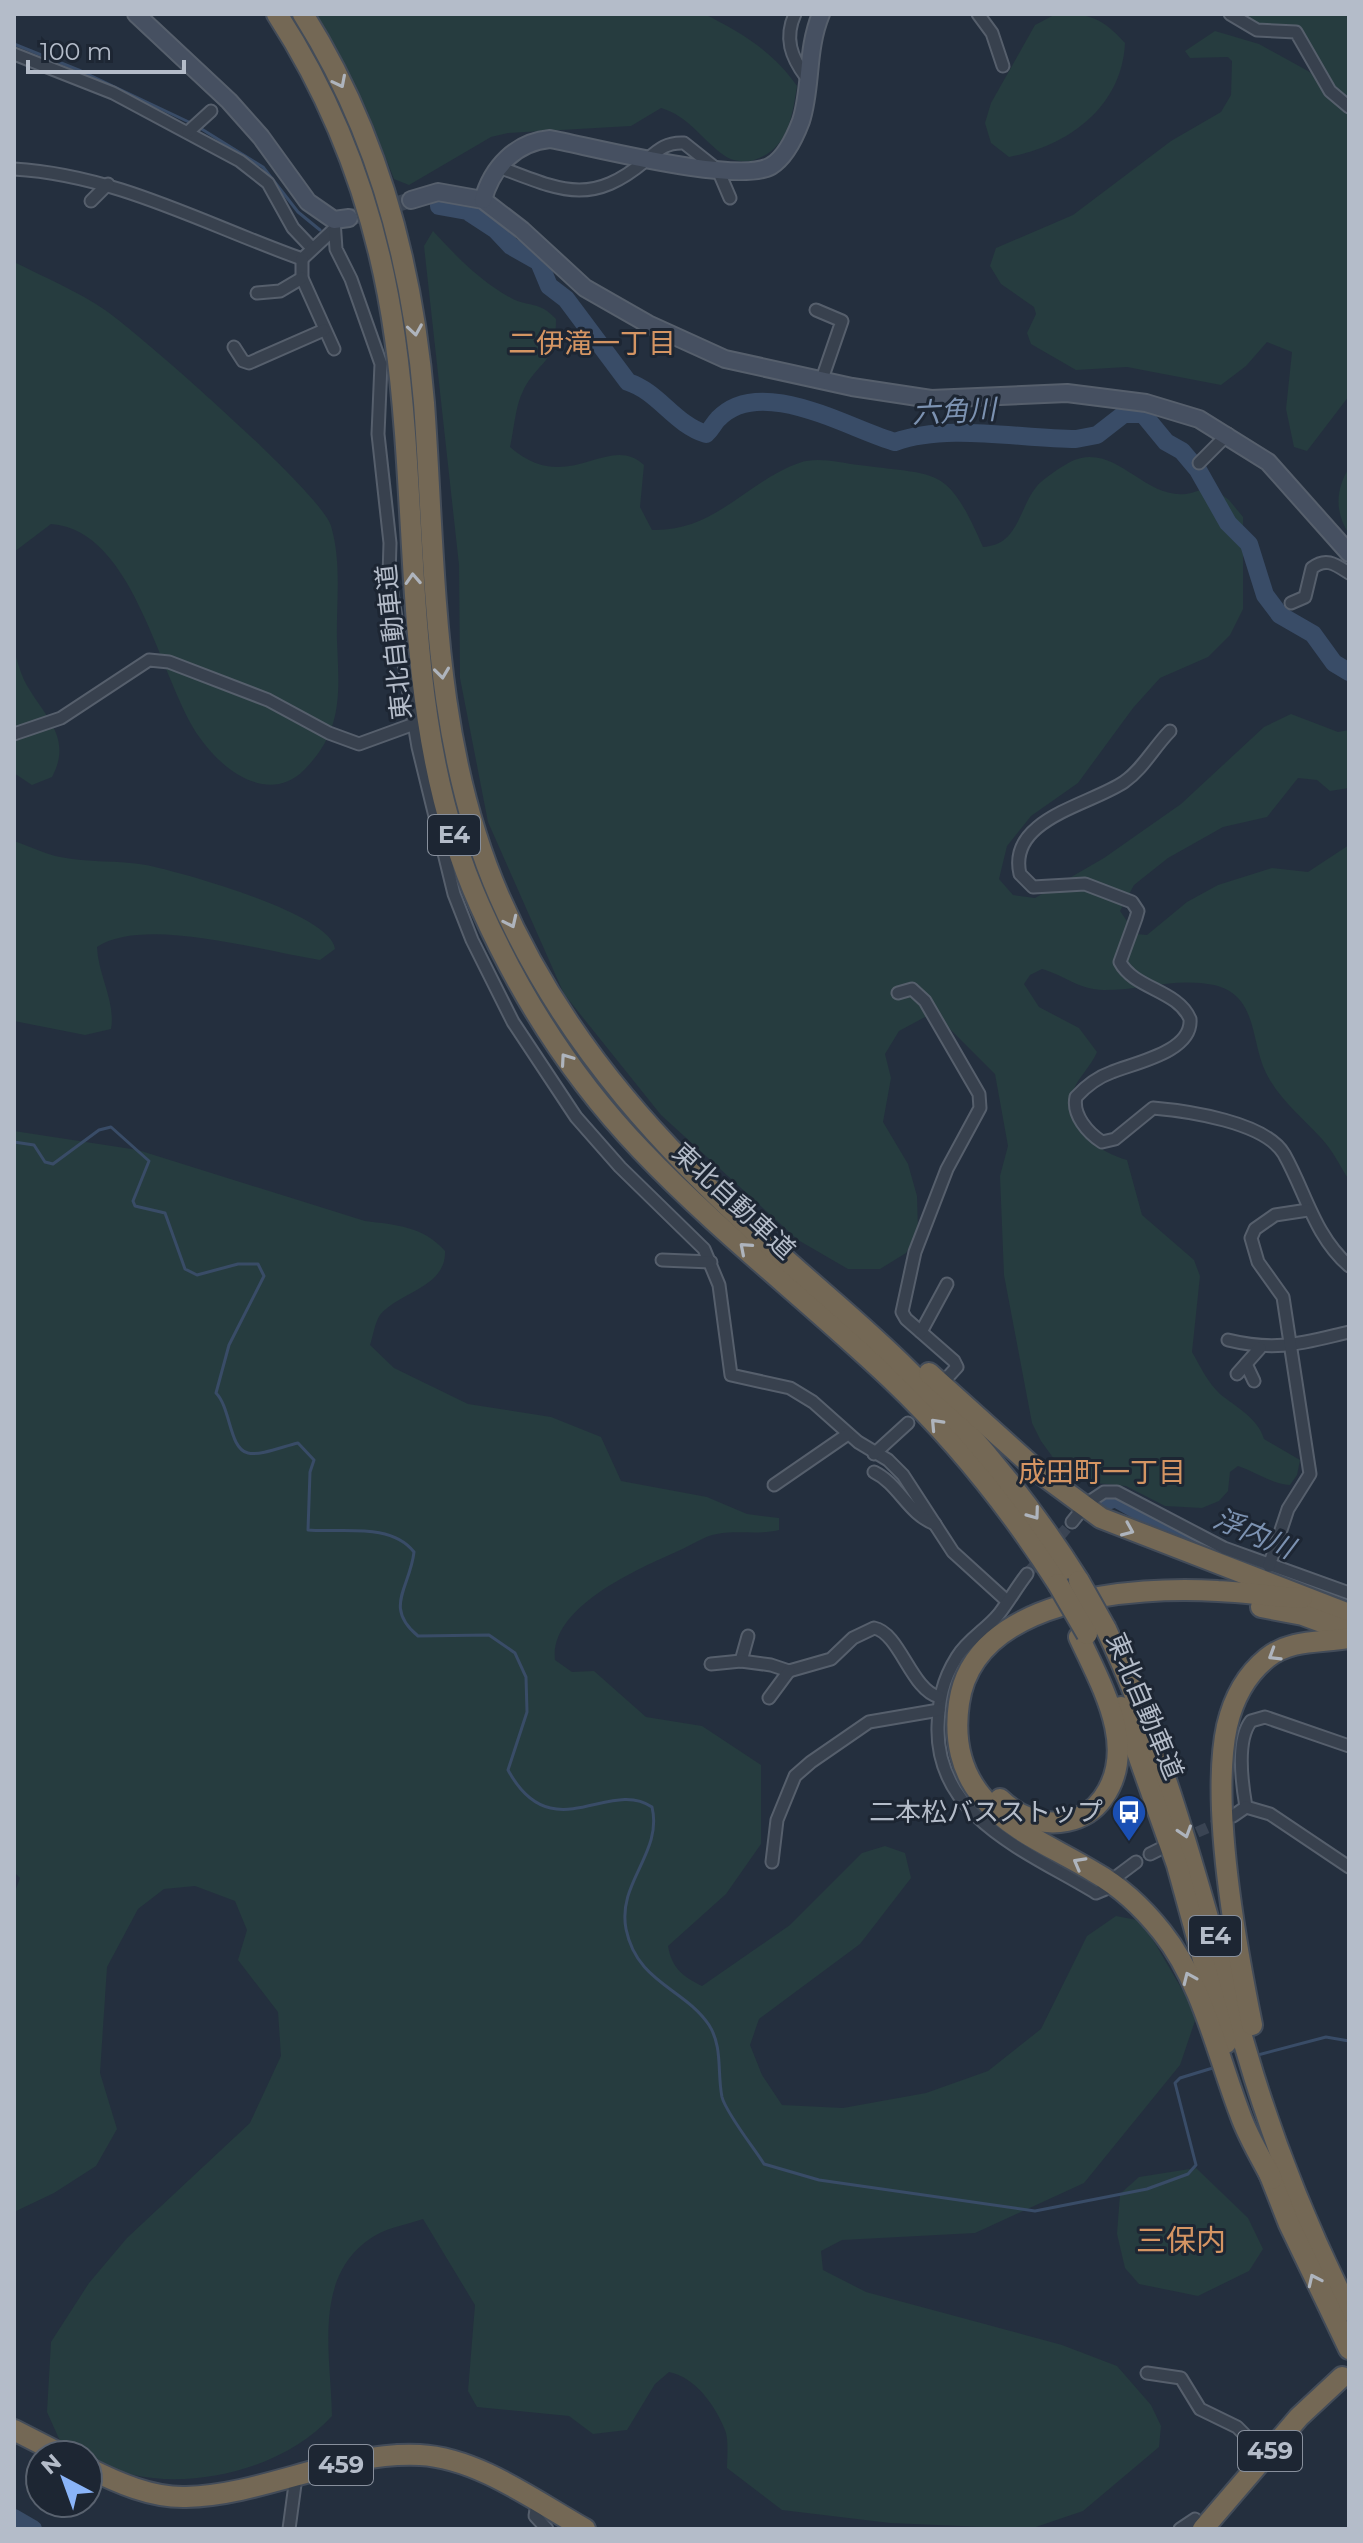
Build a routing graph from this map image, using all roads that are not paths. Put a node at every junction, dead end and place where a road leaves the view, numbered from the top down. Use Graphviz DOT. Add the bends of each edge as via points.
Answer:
graph roads {
  1 [pos="136,14"];
  2 [pos="277,14"];
  3 [pos="303,14"];
  4 [pos="795,14"];
  5 [pos="821,14"];
  6 [pos="978,14"];
  7 [pos="1230,14"];
  8 [pos="14,54"];
  9 [pos="1003,66"];
  10 [pos="806,77"];
  11 [pos="1349,107"];
  12 [pos="211,111"];
  13 [pos="193,127"];
  14 [pos="650,157"];
  15 [pos="499,167"];
  16 [pos="14,169"];
  17 [pos="718,170"];
  18 [pos="108,184"];
  19 [pos="730,198"];
  20 [pos="411,200"];
  21 [pos="483,200"];
  22 [pos="91,201"];
  23 [pos="338,223"];
  24 [pos="312,248"];
  25 [pos="302,259"];
  26 [pos="302,278"];
  27 [pos="257,293"];
  28 [pos="816,310"];
  29 [pos="324,330"];
  30 [pos="234,347"];
  31 [pos="334,349"];
  32 [pos="822,379"];
  33 [pos="1228,434"];
  34 [pos="1199,463"];
  35 [pos="1349,553"];
  36 [pos="1349,573"];
  37 [pos="1291,603"];
  38 [pos="414,724"];
  39 [pos="1170,731"];
  40 [pos="14,734"];
  41 [pos="898,993"];
  42 [pos="723,1202"];
  43 [pos="1308,1210"];
  44 [pos="1349,1245"];
  45 [pos="1337,1255"];
  46 [pos="662,1260"];
  47 [pos="711,1262"];
  48 [pos="1349,1266"];
  49 [pos="947,1284"];
  50 [pos="921,1332"];
  51 [pos="1349,1332"];
  52 [pos="1228,1340"];
  53 [pos="1291,1345"];
  54 [pos="1260,1348"];
  55 [pos="1246,1364"];
  56 [pos="1237,1374"];
  57 [pos="946,1379"];
  58 [pos="1254,1381"];
  59 [pos="908,1423"];
  60 [pos="848,1434"];
  61 [pos="874,1454"];
  62 [pos="874,1472"];
  63 [pos="774,1485"];
  64 [pos="1089,1502"];
  65 [pos="1080,1512"];
  66 [pos="1072,1522"];
  67 [pos="935,1524"];
  68 [pos="1269,1566"];
  69 [pos="1027,1574"];
  70 [pos="1349,1593"];
  71 [pos="1302,1598"];
  72 [pos="1007,1601"];
  73 [pos="1349,1614"];
  74 [pos="1091,1633"];
  75 [pos="1349,1635"];
  76 [pos="748,1636"];
  77 [pos="741,1661"];
  78 [pos="711,1664"];
  79 [pos="789,1671"];
  80 [pos="939,1697"];
  81 [pos="769,1698"];
  82 [pos="939,1710"];
  83 [pos="1349,1746"];
  84 [pos="1246,1807"];
  85 [pos="1233,1816"];
  86 [pos="772,1862"];
  87 [pos="1136,1862"];
  88 [pos="1349,1867"];
  89 [pos="1116,1877"];
  90 [pos="1108,1888"];
  91 [pos="1272,2179"];
  92 [pos="1318,2247"];
  93 [pos="1349,2311"];
  94 [pos="1349,2349"];
  95 [pos="1147,2373"];
  96 [pos="1342,2377"];
  97 [pos="1266,2456"];
  98 [pos="104,2475"];
  99 [pos="296,2477"];
  100 [pos="537,2503"];
  101 [pos="1199,2524"];
  102 [pos="289,2529"];
  103 [pos="547,2529"];
  104 [pos="585,2529"];
  105 [pos="1180,2529"];
  1 -- 23 [label="street" via="229,101 308,202"];
  74 -- 2 [label="highway, 東北自動車道 / E4, one-way, bridge" via="1054,1586 1017,1522 962,1453 890,1378 639,1148 550,1036 501,953 457,846 432,749 418,650 397,357 373,227 328,105"];
  3 -- 42 [label="highway, 東北自動車道 / E4, one-way" via="364,132 406,273 423,400 445,693 452,743 478,840 520,943 569,1027 638,1116"];
  4 -- 10 [label="street" via="789,43"];
  5 -- 10 [label="street"];
  6 -- 9 [label="street" via="992,33"];
  7 -- 11 [label="street" via="1257,30 1296,32 1330,91"];
  8 -- 13 [label="street"];
  10 -- 17 [label="street" via="802,119 784,156 755,172"];
  12 -- 13 [label="street"];
  13 -- 24 [label="street" via="260,175"];
  14 -- 15 [label="street" via="550,139 519,147"];
  14 -- 15 [label="street" via="624,179 581,192"];
  14 -- 17 [label="street"];
  15 -- 21 [label="street"];
  16 -- 18 [label="street" via="66,173"];
  17 -- 19 [label="street"];
  18 -- 22 [label="street"];
  18 -- 25 [label="street"];
  20 -- 21 [label="street" via="438,192"];
  21 -- 32 [label="street" via="585,288 648,324 725,359"];
  23 -- 24 [label="street"];
  23 -- 38 [label="street" via="381,364 378,434 389,576"];
  24 -- 25 [label="street"];
  25 -- 26 [label="street"];
  26 -- 27 [label="street" via="280,291"];
  26 -- 29 [label="street"];
  28 -- 32 [label="street" via="842,321"];
  29 -- 30 [label="street" via="249,363"];
  29 -- 31 [label="street"];
  32 -- 33 [label="street" via="931,399 1067,393 1146,403"];
  33 -- 34 [label="street"];
  33 -- 35 [label="street" via="1268,462"];
  36 -- 37 [label="street" via="1332,562 1320,562 1312,568 1305,597"];
  38 -- 40 [label="street" via="359,744 268,700 169,662 149,660 61,718"];
  38 -- 47 [label="street" via="454,894 513,1022 576,1117 695,1238"];
  39 -- 43 [label="street" via="1126,781 1042,824 1018,857 1020,874 1033,887 1074,882 1132,902 1138,911 1120,962 1181,1006 1190,1019 1187,1033 1172,1047 1094,1081 1076,1097 1075,1105 1087,1129 1102,1142 1115,1139 1153,1108 1262,1132 1283,1154"];
  41 -- 50 [label="street" via="912,989 925,1001 979,1094 980,1108 947,1169 915,1252 902,1312"];
  42 -- 71 [label="highway, one-way" via="1079,1504 1128,1531"];
  42 -- 74 [label="highway, 東北自動車道 / E4, one-way, bridge" via="940,1401 1011,1483 1079,1581"];
  43 -- 45 [label="street"];
  43 -- 53 [label="street" via="1275,1215 1251,1238 1258,1262 1283,1297"];
  44 -- 45 [label="street"];
  45 -- 48 [label="street"];
  46 -- 47 [label="street"];
  47 -- 60 [label="street" via="731,1375 790,1388"];
  49 -- 50 [label="street"];
  50 -- 57 [label="street" via="954,1361 957,1367"];
  51 -- 53 [label="street"];
  52 -- 54 [label="street"];
  53 -- 54 [label="street"];
  53 -- 68 [label="street" via="1310,1474 1288,1509"];
  54 -- 55 [label="street"];
  55 -- 56 [label="street"];
  55 -- 58 [label="street"];
  59 -- 61 [label="street"];
  60 -- 61 [label="street"];
  60 -- 63 [label="street"];
  61 -- 67 [label="street" via="898,1469"];
  62 -- 67 [label="street" via="921,1519"];
  64 -- 68 [label="street" via="1104,1492 1117,1492"];
  65 -- 66 [label="street"];
  67 -- 72 [label="street" via="953,1552"];
  68 -- 70 [label="street"];
  69 -- 72 [label="street"];
  71 -- 73 [label="highway"];
  91 -- 71 [label="highway, one-way" via="1242,2119 1172,1945 1114,1884 1011,1824 984,1800 962,1760 956,1728 960,1695 972,1665 995,1638 1026,1617 1158,1591"];
  72 -- 80 [label="street" via="963,1648"];
  74 -- 75 [label="highway" via="1116,1728 1116,1770 1108,1792 1087,1814 1043,1822 1016,1812 993,1792 975,1766 967,1732 973,1692 988,1661 1022,1632 1123,1605 1202,1601 1277,1609"];
  74 -- 91 [label="highway, 東北自動車道 / E4" via="1149,1780 1229,2054"];
  74 -- 92 [label="highway, 東北自動車道 / E4, one-way" via="1134,1688 1166,1774 1246,2051"];
  75 -- 92 [label="highway, one-way" via="1299,1643 1268,1657 1243,1684 1234,1703 1224,1752 1228,1858 1243,1980 1264,2071"];
  76 -- 77 [label="street"];
  77 -- 78 [label="street"];
  77 -- 79 [label="street"];
  79 -- 80 [label="street" via="831,1659 853,1638 880,1629 928,1691"];
  79 -- 81 [label="street"];
  80 -- 82 [label="street"];
  82 -- 86 [label="street" via="869,1722 795,1776 777,1820"];
  82 -- 90 [label="street" via="941,1764 966,1808 1096,1893"];
  83 -- 84 [label="street" via="1265,1717 1251,1721 1244,1736"];
  84 -- 85 [label="street"];
  84 -- 88 [label="street" via="1270,1814"];
  87 -- 89 [label="street"];
  94 -- 91 [label="highway, 東北自動車道 / E4, one-way"];
  92 -- 93 [label="highway, 東北自動車道 / E4"];
  95 -- 97 [label="street" via="1181,2378 1200,2409 1237,2427"];
  96 -- 97 [label="highway, 459"];
  97 -- 101 [label="highway, 459"];
  98 -- 99 [label="highway, 459" via="136,2489 185,2497"];
  99 -- 100 [label="highway, 459" via="364,2459 420,2455 468,2466"];
  99 -- 102 [label="street"];
  100 -- 103 [label="street" via="535,2516"];
  100 -- 104 [label="highway, 459"];
  101 -- 105 [label="street"];
}
